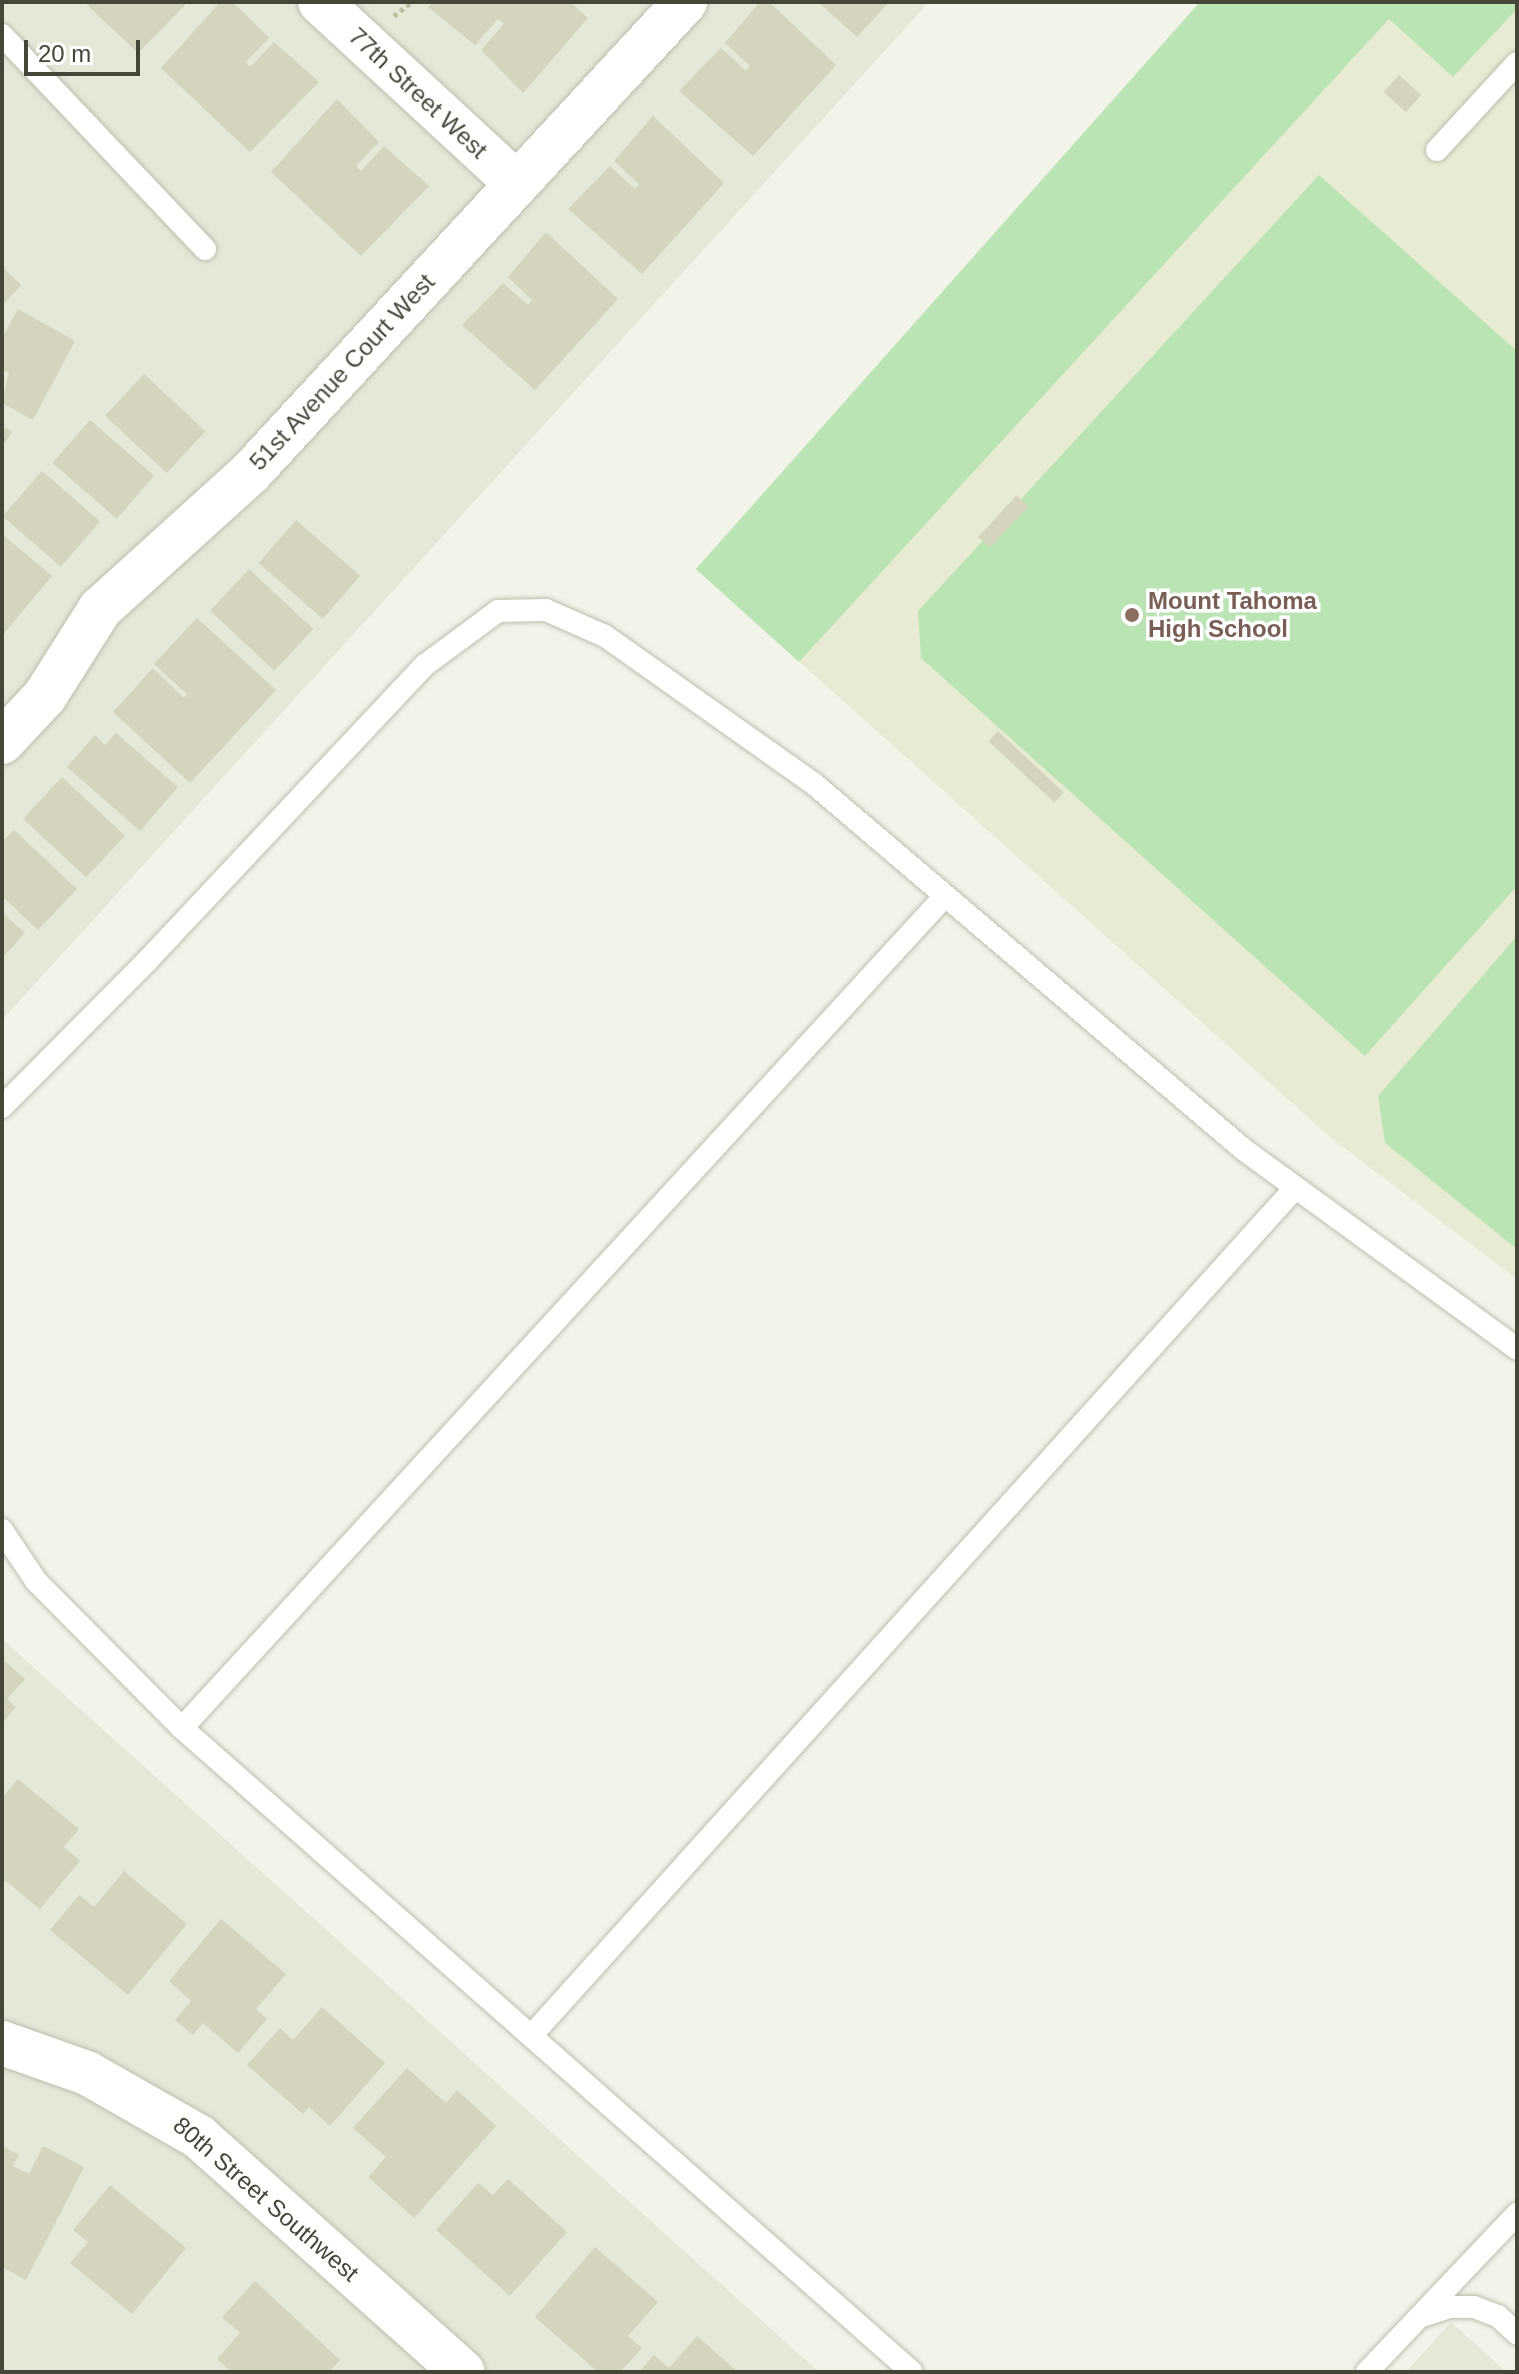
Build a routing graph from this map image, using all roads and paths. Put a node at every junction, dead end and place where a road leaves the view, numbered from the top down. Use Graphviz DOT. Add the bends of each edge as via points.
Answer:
graph roads {
  1 [pos="320,2"];
  2 [pos="411,2"];
  3 [pos="685,2"];
  4 [pos="386,21"];
  5 [pos="2,35"];
  6 [pos="1517,63"];
  7 [pos="1437,150"];
  8 [pos="517,184"];
  9 [pos="205,249"];
  10 [pos="2,742"];
  11 [pos="945,896"];
  12 [pos="2,1107"];
  13 [pos="1295,1188"];
  14 [pos="1517,1349"];
  15 [pos="2,1530"];
  16 [pos="182,1728"];
  17 [pos="531,2036"];
  18 [pos="2,2043"];
  19 [pos="1517,2214"];
  20 [pos="1417,2318"];
  21 [pos="1517,2334"];
  22 [pos="459,2371"];
  23 [pos="912,2372"];
  24 [pos="1367,2372"];
  1 -- 8 [label="street, 77th Street West"];
  2 -- 4 [label="path"];
  3 -- 8 [label="street, 51st Avenue Court West"];
  5 -- 9 [label="lane"];
  6 -- 7 [label="lane"];
  8 -- 10 [label="street, 51st Avenue Court West" via="251,472 100,609 45,696"];
  11 -- 12 [label="lane" via="814,784 605,636 546,610 498,611 425,665"];
  11 -- 13 [label="lane"];
  11 -- 16 [label="lane"];
  13 -- 14 [label="lane"];
  13 -- 17 [label="lane"];
  15 -- 16 [label="lane" via="36,1581"];
  16 -- 17 [label="lane"];
  17 -- 23 [label="lane"];
  18 -- 22 [label="street, 80th Street Southwest" via="87,2073 199,2137"];
  19 -- 20 [label="lane"];
  20 -- 21 [label="lane" via="1449,2307 1474,2307 1498,2316"];
  20 -- 24 [label="lane"];
}
